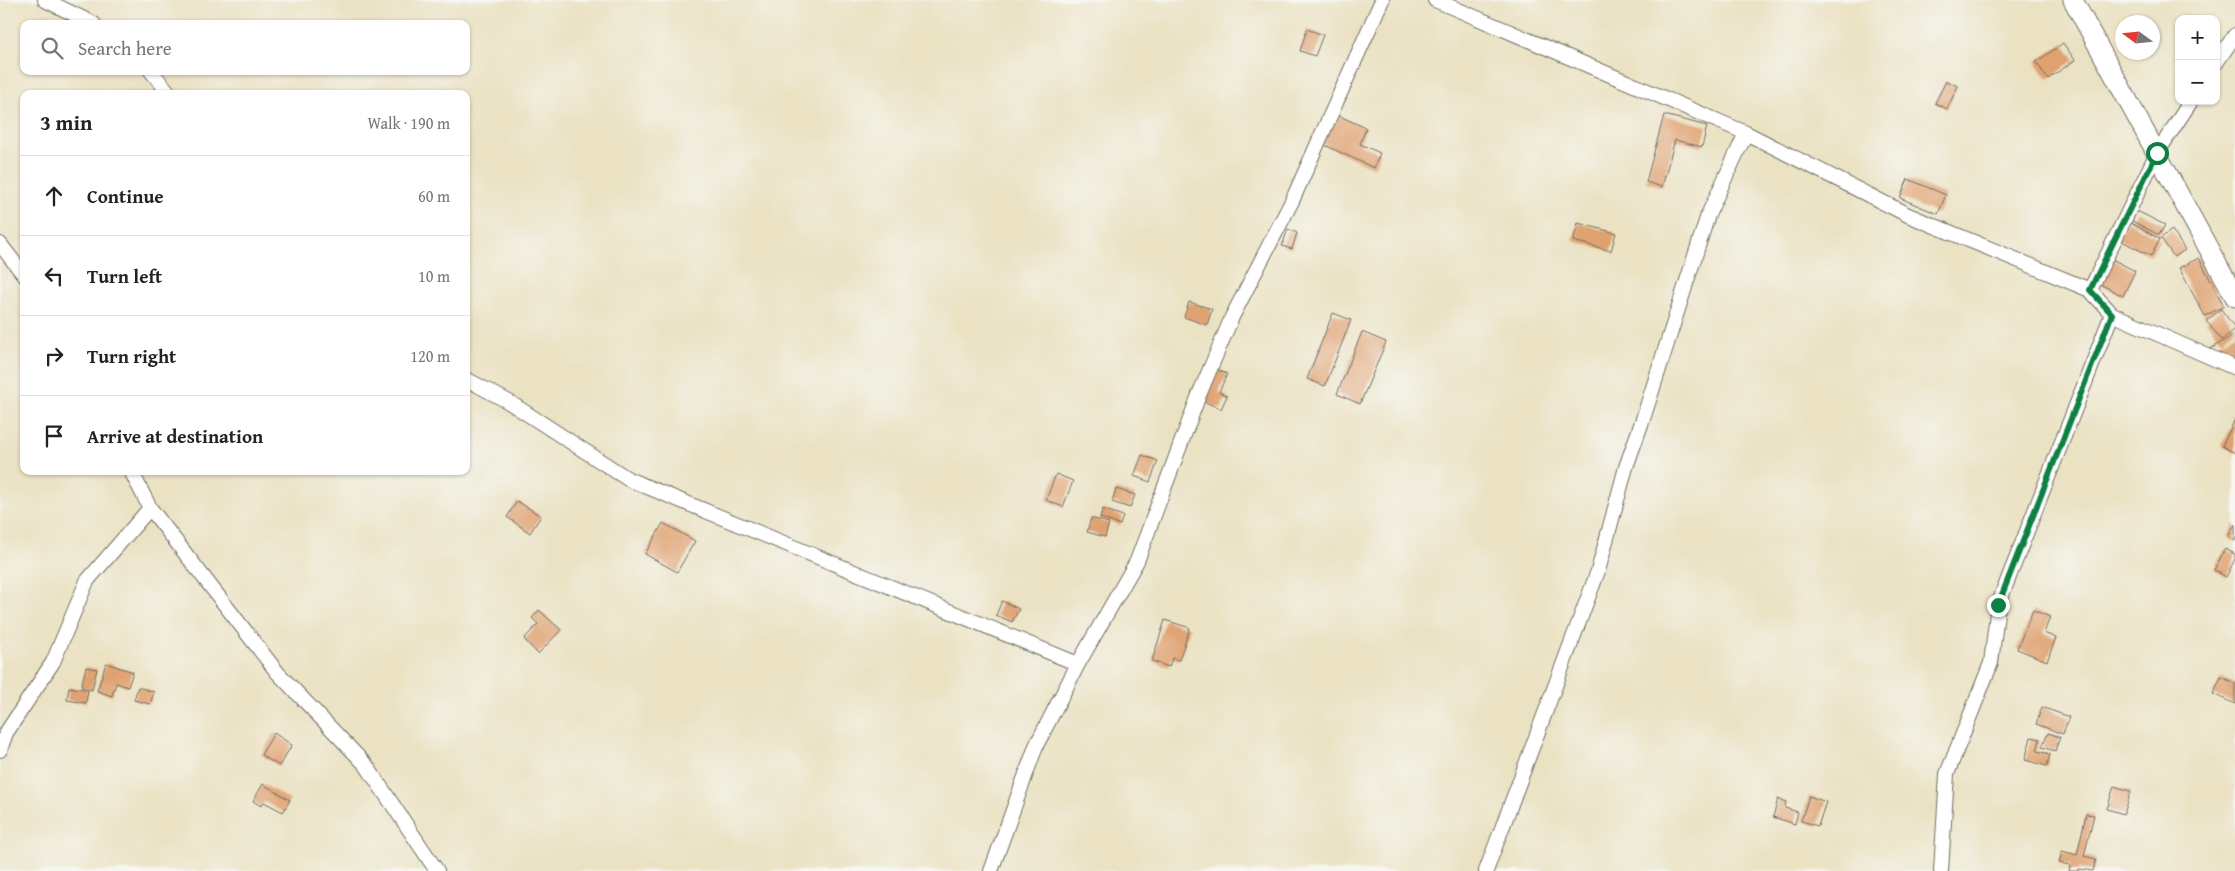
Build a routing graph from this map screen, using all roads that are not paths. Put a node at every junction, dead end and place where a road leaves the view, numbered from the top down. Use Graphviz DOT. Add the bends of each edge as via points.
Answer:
graph roads {
  1 [pos="45,0"];
  2 [pos="1382,0"];
  3 [pos="1435,0"];
  4 [pos="2073,0"];
  5 [pos="86,20"];
  6 [pos="2235,35"];
  7 [pos="2218,60"];
  8 [pos="154,75"];
  9 [pos="167,90"];
  10 [pos="2188,105"];
  11 [pos="1746,133"];
  12 [pos="2157,153"];
  13 [pos="0,244"];
  14 [pos="20,270"];
  15 [pos="2090,290"];
  16 [pos="2235,296"];
  17 [pos="2112,314"];
  18 [pos="2235,368"];
  19 [pos="470,381"];
  20 [pos="132,475"];
  21 [pos="150,508"];
  22 [pos="1078,664"];
  23 [pos="0,750"];
  24 [pos="436,871"];
  25 [pos="991,871"];
  26 [pos="1486,871"];
  27 [pos="1940,871"];
  1 -- 5 [label="street"];
  2 -- 22 [label="street" via="1292,201 1232,317 1137,561"];
  3 -- 11 [label="street"];
  4 -- 12 [label="main road"];
  6 -- 7 [label="street"];
  8 -- 9 [label="street"];
  10 -- 12 [label="street"];
  11 -- 15 [label="street" via="1908,214"];
  11 -- 26 [label="street" via="1708,215 1626,467 1598,571"];
  12 -- 15 [label="street"];
  12 -- 16 [label="main road"];
  13 -- 14 [label="street"];
  15 -- 17 [label="street"];
  17 -- 18 [label="street"];
  17 -- 27 [label="street" via="1998,605 1991,663 1947,774"];
  19 -- 22 [label="street" via="510,402 628,479"];
  20 -- 21 [label="street"];
  21 -- 23 [label="street" via="87,581 53,662 6,733"];
  21 -- 24 [label="street" via="277,672 366,765"];
  22 -- 25 [label="street" via="1036,746"];
}
